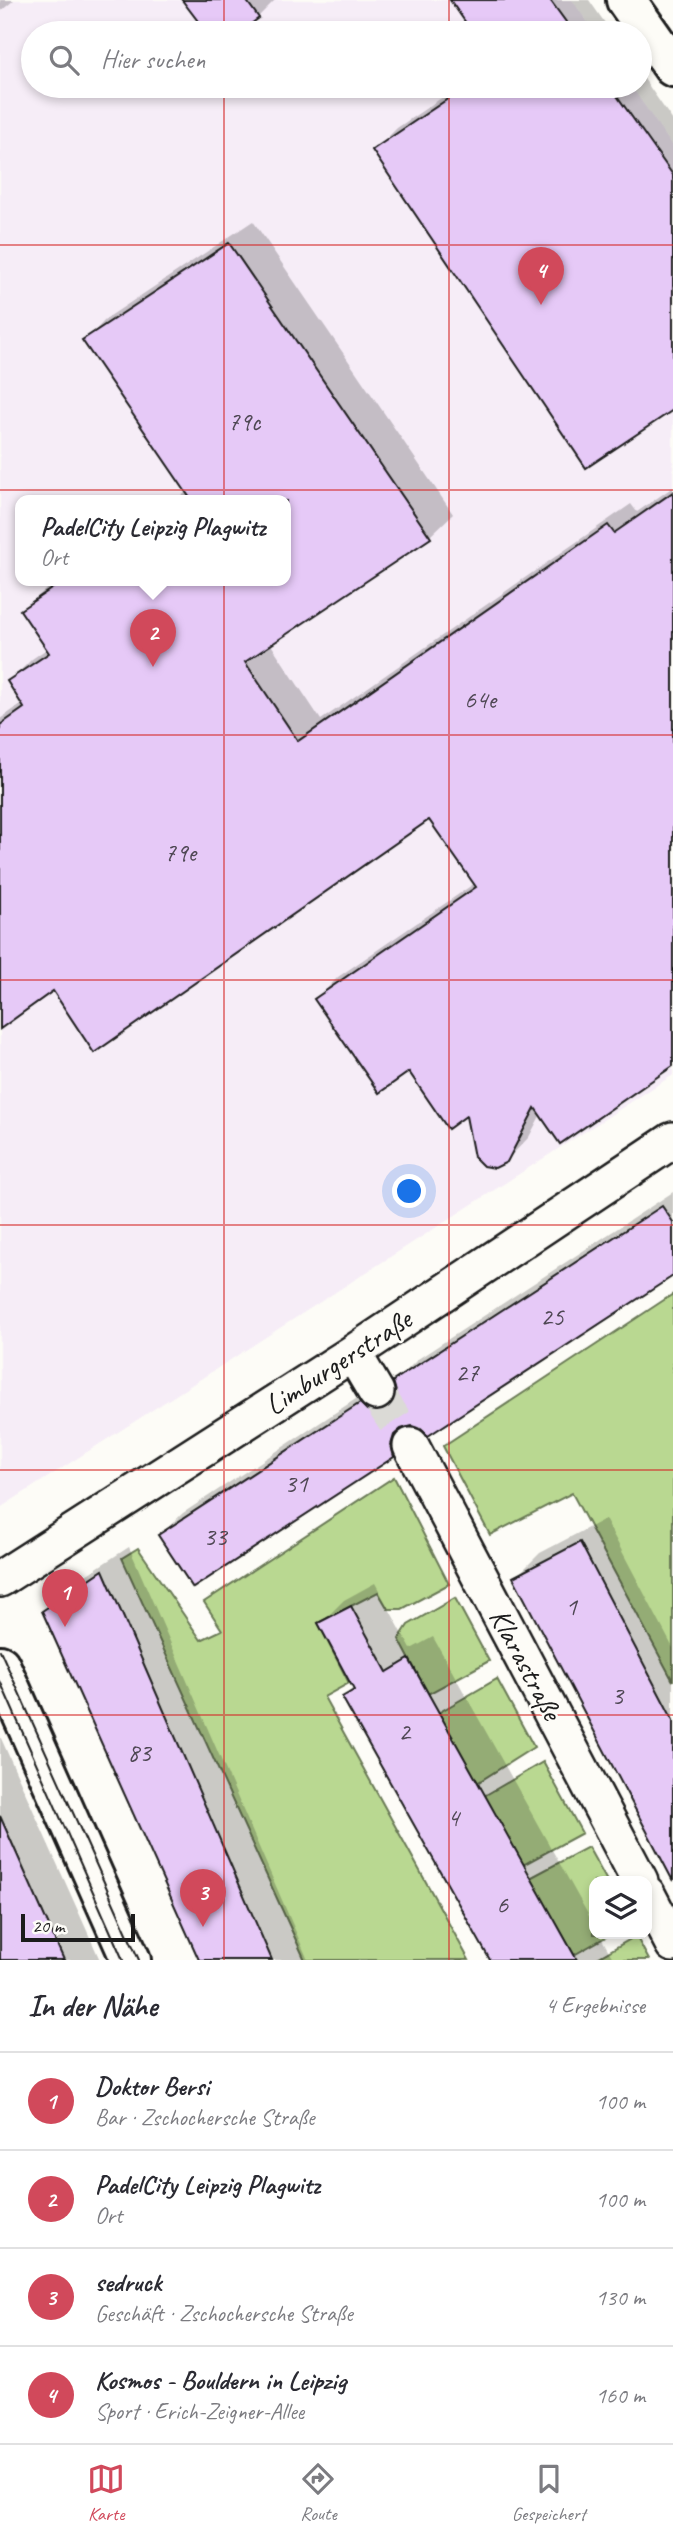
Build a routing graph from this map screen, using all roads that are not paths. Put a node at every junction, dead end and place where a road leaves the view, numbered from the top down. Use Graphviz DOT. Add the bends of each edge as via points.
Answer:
graph roads {
  1 [pos="626,0"];
  2 [pos="641,21"];
  3 [pos="652,37"];
  4 [pos="673,67"];
  5 [pos="673,1140"];
  6 [pos="353,1353"];
  7 [pos="376,1392"];
  8 [pos="411,1447"];
  9 [pos="0,1579"];
  10 [pos="0,1665"];
  11 [pos="637,1876"];
  12 [pos="652,1904"];
  13 [pos="673,1944"];
  14 [pos="131,1960"];
  1 -- 2 [label="main road"];
  3 -- 4 [label="main road"];
  5 -- 6 [label="street, Limburgerstraße"];
  6 -- 7 [label="street"];
  6 -- 9 [label="street, Limburgerstraße"];
  8 -- 11 [label="street, Klarastraße"];
  10 -- 14 [label="main road"];
  12 -- 13 [label="street"];
}
